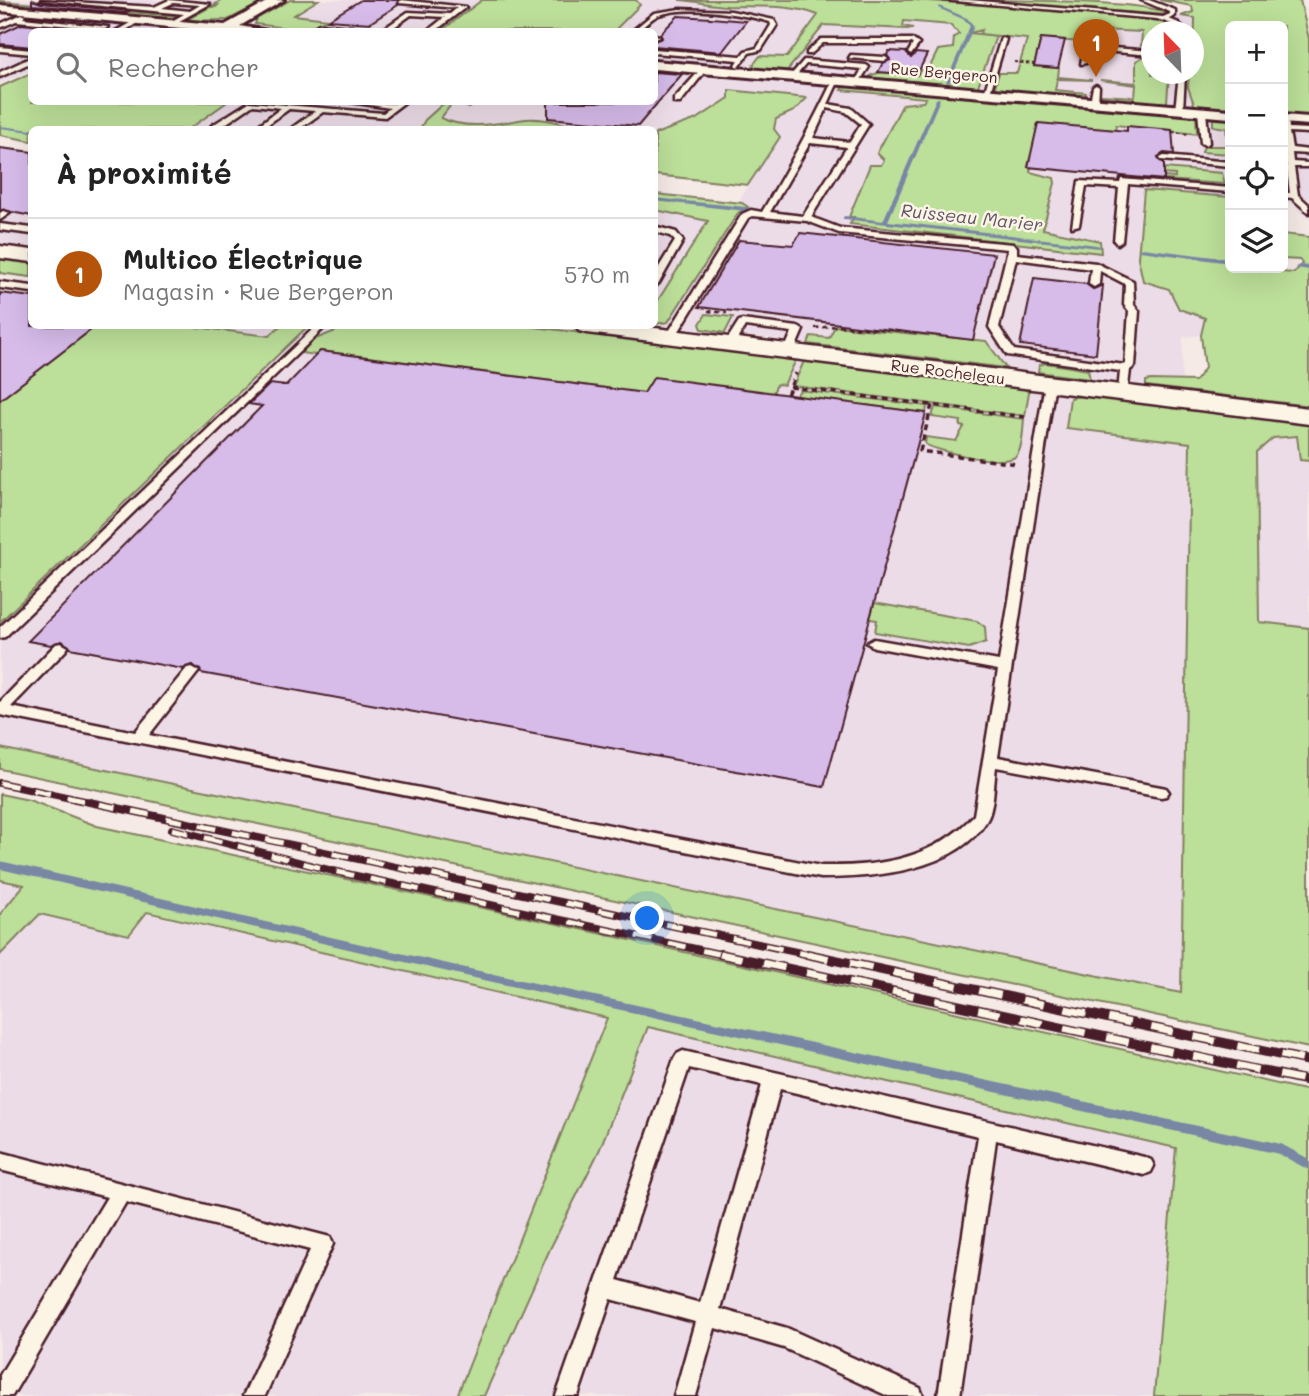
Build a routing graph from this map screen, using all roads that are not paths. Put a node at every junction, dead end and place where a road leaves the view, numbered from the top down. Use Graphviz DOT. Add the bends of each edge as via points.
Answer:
graph roads {
  1 [pos="44,0"];
  2 [pos="278,0"];
  3 [pos="947,0"];
  4 [pos="1144,0"];
  5 [pos="216,1"];
  6 [pos="401,2"];
  7 [pos="207,4"];
  8 [pos="431,5"];
  9 [pos="0,8"];
  10 [pos="155,9"];
  11 [pos="32,11"];
  12 [pos="192,13"];
  13 [pos="419,13"];
  14 [pos="451,16"];
  15 [pos="1165,18"];
  16 [pos="15,19"];
  17 [pos="1171,21"];
  18 [pos="172,23"];
  19 [pos="119,25"];
  20 [pos="0,26"];
  21 [pos="319,26"];
  22 [pos="105,27"];
  23 [pos="228,28"];
  24 [pos="345,28"];
  25 [pos="388,28"];
  26 [pos="434,28"];
  27 [pos="638,28"];
  28 [pos="1003,39"];
  29 [pos="0,49"];
  30 [pos="1141,50"];
  31 [pos="658,51"];
  32 [pos="28,52"];
  33 [pos="911,52"];
  34 [pos="809,53"];
  35 [pos="743,58"];
  36 [pos="885,59"];
  37 [pos="28,61"];
  38 [pos="804,62"];
  39 [pos="1083,64"];
  40 [pos="658,65"];
  41 [pos="704,69"];
  42 [pos="733,71"];
  43 [pos="0,75"];
  44 [pos="793,76"];
  45 [pos="836,80"];
  46 [pos="858,82"];
  47 [pos="1181,84"];
  48 [pos="1096,87"];
  49 [pos="985,93"];
  50 [pos="677,101"];
  51 [pos="1094,103"];
  52 [pos="248,105"];
  53 [pos="276,105"];
  54 [pos="397,105"];
  55 [pos="823,105"];
  56 [pos="288,106"];
  57 [pos="322,109"];
  58 [pos="1179,110"];
  59 [pos="1202,112"];
  60 [pos="1225,114"];
  61 [pos="1309,121"];
  62 [pos="1288,122"];
  63 [pos="1288,123"];
  64 [pos="217,126"];
  65 [pos="260,126"];
  66 [pos="298,126"];
  67 [pos="1309,131"];
  68 [pos="808,140"];
  69 [pos="1205,143"];
  70 [pos="853,145"];
  71 [pos="1288,150"];
  72 [pos="1309,152"];
  73 [pos="1164,158"];
  74 [pos="1225,164"];
  75 [pos="1309,165"];
  76 [pos="1288,167"];
  77 [pos="1288,171"];
  78 [pos="1124,186"];
  79 [pos="1225,190"];
  80 [pos="1288,195"];
  81 [pos="1294,195"];
  82 [pos="1309,197"];
  83 [pos="1309,209"];
  84 [pos="765,214"];
  85 [pos="806,218"];
  86 [pos="1075,225"];
  87 [pos="0,227"];
  88 [pos="658,229"];
  89 [pos="28,230"];
  90 [pos="1118,241"];
  91 [pos="0,252"];
  92 [pos="28,255"];
  93 [pos="1012,256"];
  94 [pos="1096,266"];
  95 [pos="658,277"];
  96 [pos="1094,284"];
  97 [pos="0,285"];
  98 [pos="28,288"];
  99 [pos="686,312"];
  100 [pos="704,312"];
  101 [pos="318,329"];
  102 [pos="632,329"];
  103 [pos="671,336"];
  104 [pos="1022,368"];
  105 [pos="1124,381"];
  106 [pos="1050,383"];
  107 [pos="1309,416"];
  108 [pos="0,634"];
  109 [pos="874,643"];
  110 [pos="61,647"];
  111 [pos="1006,667"];
  112 [pos="192,671"];
  113 [pos="0,710"];
  114 [pos="139,737"];
  115 [pos="991,761"];
  116 [pos="1161,792"];
  117 [pos="773,1080"];
  118 [pos="988,1131"];
  119 [pos="0,1161"];
  120 [pos="1143,1166"];
  121 [pos="121,1192"];
  122 [pos="605,1287"];
  123 [pos="706,1315"];
  124 [pos="0,1396"];
  125 [pos="254,1396"];
  126 [pos="567,1396"];
  127 [pos="685,1396"];
  128 [pos="912,1396"];
  129 [pos="949,1396"];
  1 -- 10 [label="lane"];
  2 -- 23 [label="street"];
  3 -- 15 [label="lane"];
  4 -- 15 [label="lane" via="1172,11 1173,15"];
  5 -- 7 [label="lane"];
  6 -- 8 [label="lane"];
  7 -- 10 [label="lane" via="172,1"];
  7 -- 12 [label="lane"];
  8 -- 13 [label="lane"];
  8 -- 14 [label="lane" via="463,7"];
  9 -- 11 [label="street"];
  10 -- 12 [label="lane"];
  11 -- 16 [label="lane"];
  11 -- 19 [label="street"];
  12 -- 18 [label="lane"];
  13 -- 14 [label="lane"];
  13 -- 25 [label="lane" via="410,13"];
  14 -- 26 [label="lane"];
  15 -- 17 [label="lane"];
  16 -- 20 [label="lane"];
  16 -- 22 [label="lane"];
  18 -- 19 [label="street" via="139,20"];
  18 -- 23 [label="street"];
  19 -- 22 [label="lane"];
  21 -- 24 [label="lane"];
  27 -- 35 [label="lane" via="653,15 675,11 772,21 774,25 758,49"];
  28 -- 49 [label="lane"];
  29 -- 32 [label="lane"];
  30 -- 39 [label="lane" via="1087,48"];
  31 -- 35 [label="lane"];
  33 -- 34 [label="lane" via="916,44 912,41 848,39 821,41"];
  34 -- 36 [label="lane"];
  34 -- 38 [label="lane"];
  35 -- 42 [label="lane"];
  37 -- 43 [label="lane"];
  38 -- 44 [label="lane"];
  38 -- 46 [label="lane" via="866,67"];
  40 -- 41 [label="street, Rue Bergeron"];
  41 -- 42 [label="street, Rue Bergeron"];
  41 -- 50 [label="lane"];
  42 -- 44 [label="street, Rue Bergeron"];
  44 -- 45 [label="street, Rue Bergeron"];
  45 -- 46 [label="street, Rue Bergeron"];
  45 -- 55 [label="lane"];
  46 -- 49 [label="street, Rue Bergeron"];
  47 -- 58 [label="lane"];
  48 -- 51 [label="lane"];
  49 -- 51 [label="street, Rue Bergeron"];
  51 -- 58 [label="street, Rue Bergeron"];
  52 -- 64 [label="lane"];
  53 -- 56 [label="lane"];
  54 -- 57 [label="lane" via="384,115"];
  55 -- 68 [label="lane"];
  55 -- 70 [label="lane" via="842,108 864,121"];
  56 -- 57 [label="lane"];
  56 -- 65 [label="lane"];
  57 -- 66 [label="lane"];
  58 -- 59 [label="street, Rue Bergeron"];
  59 -- 60 [label="street, Rue Bergeron"];
  59 -- 69 [label="lane"];
  61 -- 62 [label="street"];
  63 -- 67 [label="lane"];
  68 -- 70 [label="lane"];
  68 -- 84 [label="lane"];
  70 -- 85 [label="lane"];
  71 -- 72 [label="lane"];
  73 -- 74 [label="lane"];
  75 -- 76 [label="lane"];
  77 -- 81 [label="lane"];
  78 -- 79 [label="lane" via="1124,181"];
  78 -- 86 [label="lane" via="1082,183"];
  78 -- 90 [label="lane"];
  80 -- 81 [label="lane"];
  81 -- 82 [label="lane"];
  81 -- 83 [label="lane"];
  84 -- 85 [label="lane"];
  84 -- 99 [label="lane" via="745,216"];
  85 -- 93 [label="lane" via="839,230 1013,247"];
  87 -- 89 [label="lane"];
  88 -- 95 [label="lane" via="679,241"];
  91 -- 92 [label="street"];
  93 -- 94 [label="lane"];
  93 -- 104 [label="lane" via="994,327"];
  94 -- 96 [label="lane"];
  94 -- 105 [label="lane" via="1126,279 1131,286 1134,333"];
  97 -- 98 [label="lane"];
  99 -- 100 [label="lane"];
  99 -- 103 [label="lane"];
  101 -- 108 [label="lane"];
  102 -- 103 [label="street, Rue Rocheleau"];
  103 -- 104 [label="street, Rue Rocheleau" via="730,344 793,360"];
  104 -- 105 [label="lane"];
  104 -- 106 [label="street, Rue Rocheleau"];
  105 -- 106 [label="street, Rue Rocheleau"];
  105 -- 107 [label="street, Rue Rocheleau"];
  106 -- 111 [label="lane"];
  109 -- 111 [label="lane"];
  110 -- 113 [label="lane"];
  111 -- 115 [label="lane"];
  112 -- 114 [label="lane"];
  113 -- 114 [label="lane"];
  114 -- 115 [label="lane" via="821,872 853,873 880,871 933,854 974,828 981,817"];
  115 -- 116 [label="lane"];
  117 -- 118 [label="lane"];
  117 -- 122 [label="lane" via="683,1059"];
  117 -- 123 [label="lane"];
  118 -- 120 [label="lane"];
  118 -- 129 [label="lane"];
  119 -- 121 [label="lane"];
  121 -- 124 [label="lane"];
  121 -- 125 [label="lane" via="323,1244"];
  122 -- 123 [label="lane"];
  122 -- 126 [label="lane"];
  123 -- 127 [label="lane"];
  123 -- 128 [label="lane" via="787,1338"];
}
